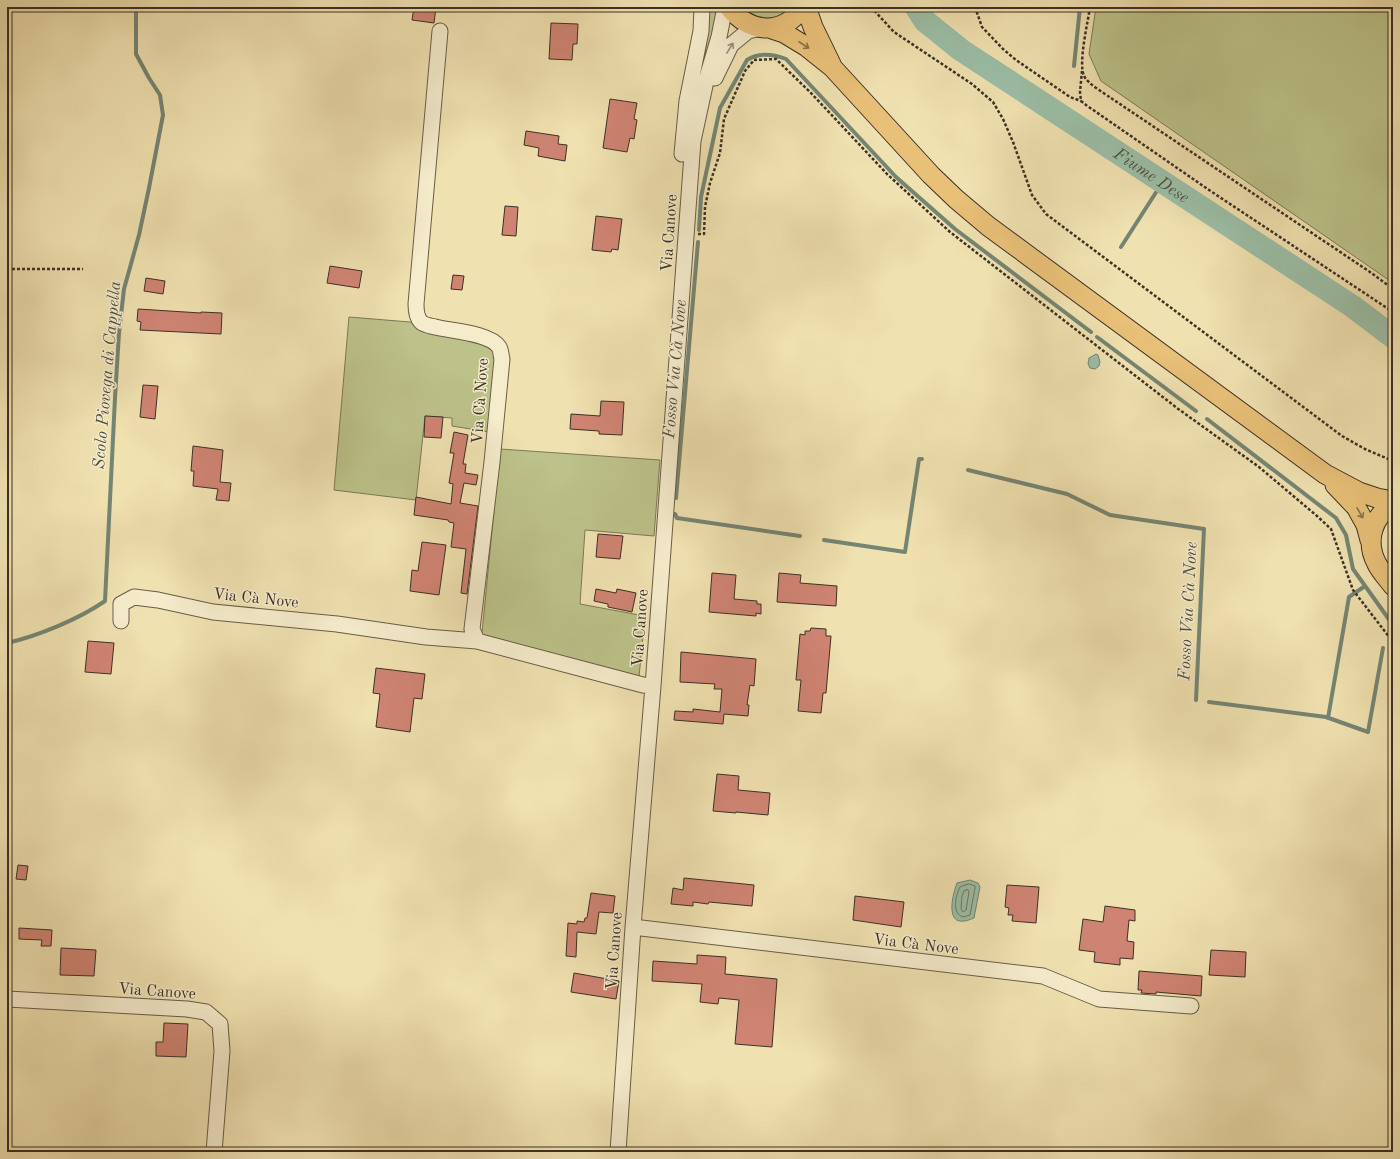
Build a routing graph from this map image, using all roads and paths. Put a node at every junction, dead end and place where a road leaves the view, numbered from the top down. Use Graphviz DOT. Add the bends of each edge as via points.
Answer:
graph roads {
  1 [pos="702,7"];
  2 [pos="725,7"];
  3 [pos="729,7"];
  4 [pos="805,7"];
  5 [pos="871,7"];
  6 [pos="975,7"];
  7 [pos="1090,7"];
  8 [pos="766,28"];
  9 [pos="440,31"];
  10 [pos="832,67"];
  11 [pos="1082,68"];
  12 [pos="1081,101"];
  13 [pos="700,108"];
  14 [pos="679,200"];
  15 [pos="686,233"];
  16 [pos="7,269"];
  17 [pos="83,269"];
  18 [pos="1393,289"];
  19 [pos="1393,312"];
  20 [pos="1393,461"];
  21 [pos="1325,474"];
  22 [pos="1393,501"];
  23 [pos="1393,504"];
  24 [pos="1370,540"];
  25 [pos="1393,586"];
  26 [pos="121,621"];
  27 [pos="477,641"];
  28 [pos="1393,642"];
  29 [pos="652,686"];
  30 [pos="633,927"];
  31 [pos="7,999"];
  32 [pos="1191,1006"];
  33 [pos="214,1152"];
  34 [pos="618,1152"];
  1 -- 14 [label="street, Via Canove" via="701,31 687,101"];
  2 -- 13 [label="street, Via Canove"];
  3 -- 8 [label="main road" via="749,24"];
  4 -- 8 [label="main road" via="783,25"];
  4 -- 10 [label="main road"];
  5 -- 20 [label="path" via="894,32 972,84 993,102 1003,118 1032,195 1046,214 1342,436"];
  6 -- 12 [label="path" via="982,27 1002,49 1070,97"];
  7 -- 11 [label="path"];
  8 -- 10 [label="main road, one-way" via="784,33"];
  13 -- 8 [label="street, Via Canove, one-way" via="731,45 748,31"];
  9 -- 27 [label="street, Via Cà Nove" via="416,310 422,323 493,341 500,348 502,359 472,629"];
  10 -- 21 [label="main road" via="931,175 988,226"];
  11 -- 12 [label="path"];
  11 -- 18 [label="path" via="1085,77 1111,98"];
  12 -- 19 [label="path" via="1209,190"];
  13 -- 15 [label="street, Via Canove" via="693,141"];
  15 -- 28 [label="path" via="704,234 704,207 720,154 724,119 745,70 754,60 776,59 887,174 950,232 1177,408 1259,467 1331,529 1353,590"];
  15 -- 29 [label="street, Via Canove"];
  16 -- 17 [label="path"];
  21 -- 22 [label="main road" via="1359,492"];
  21 -- 24 [label="main road, one-way" via="1356,507 1366,525"];
  23 -- 24 [label="main road" via="1376,522"];
  24 -- 25 [label="main road" via="1371,551 1377,564"];
  26 -- 27 [label="street, Via Cà Nove" via="121,604 134,597 214,612"];
  27 -- 29 [label="street, Via Cà Nove"];
  29 -- 30 [label="street, Via Canove"];
  30 -- 32 [label="street, Via Cà Nove" via="1043,976 1099,999"];
  30 -- 34 [label="street, Via Canove"];
  31 -- 33 [label="street, Via Canove" via="206,1012 220,1024 222,1051"];
}
